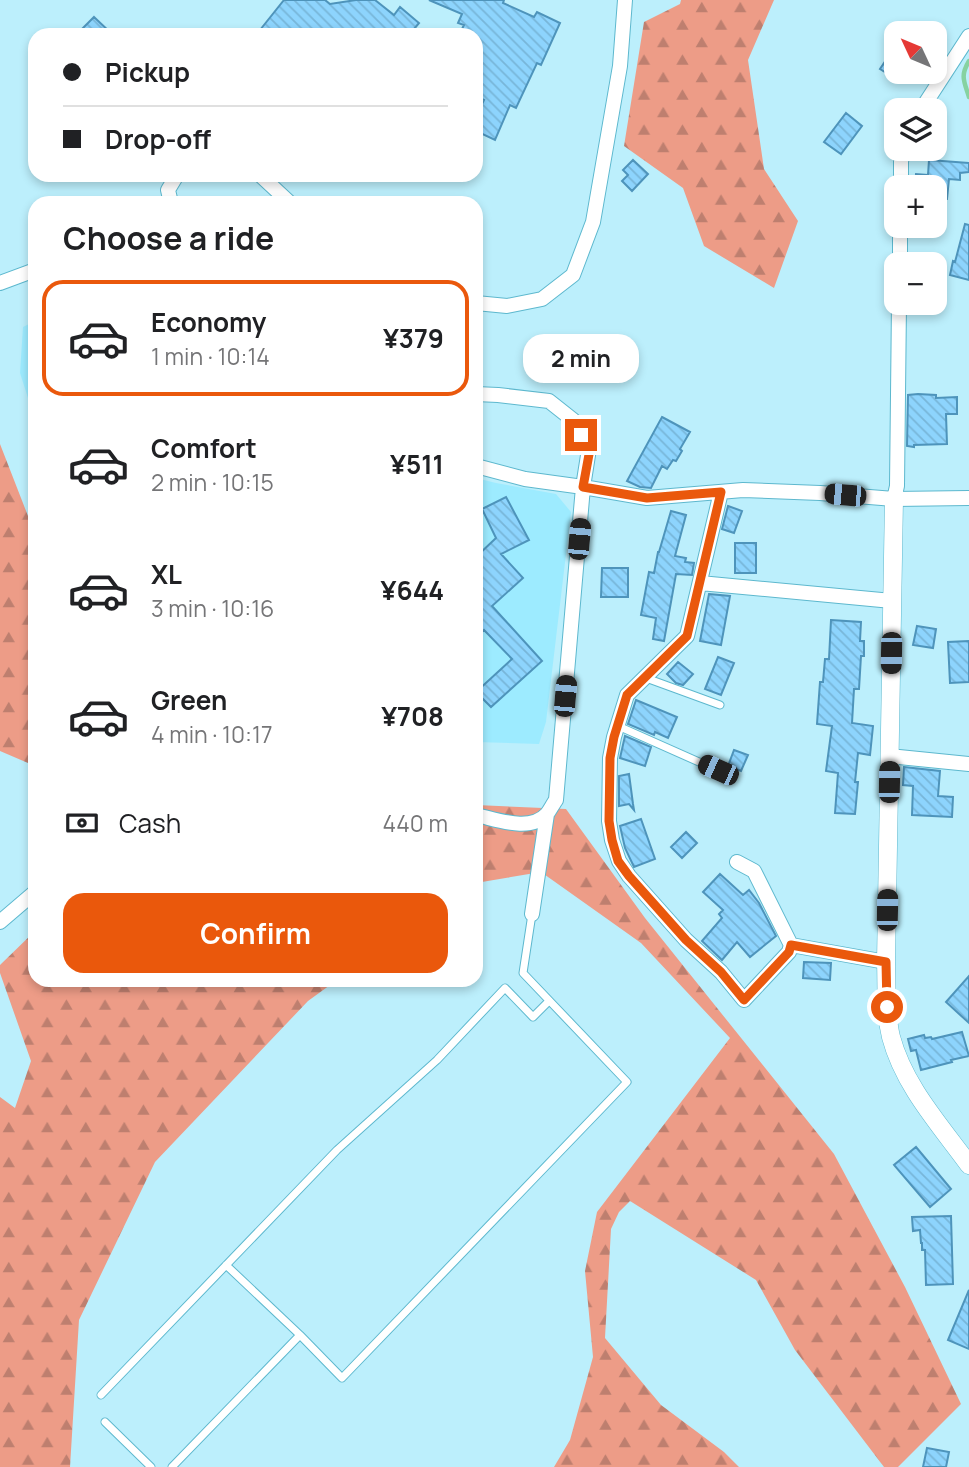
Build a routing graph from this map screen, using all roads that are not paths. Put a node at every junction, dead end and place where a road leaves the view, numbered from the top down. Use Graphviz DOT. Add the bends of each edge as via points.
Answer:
graph roads {
  1 [pos="625,0"];
  2 [pos="969,36"];
  3 [pos="929,98"];
  4 [pos="268,182"];
  5 [pos="282,196"];
  6 [pos="28,270"];
  7 [pos="28,272"];
  8 [pos="0,273"];
  9 [pos="0,284"];
  10 [pos="483,304"];
  11 [pos="899,315"];
  12 [pos="483,394"];
  13 [pos="483,468"];
  14 [pos="583,487"];
  15 [pos="721,492"];
  16 [pos="969,498"];
  17 [pos="894,499"];
  18 [pos="700,583"];
  19 [pos="892,601"];
  20 [pos="645,677"];
  21 [pos="720,705"];
  22 [pos="618,726"];
  23 [pos="889,757"];
  24 [pos="969,764"];
  25 [pos="718,770"];
  26 [pos="547,814"];
  27 [pos="483,816"];
  28 [pos="737,862"];
  29 [pos="28,898"];
  30 [pos="532,914"];
  31 [pos="0,922"];
  32 [pos="791,945"];
  33 [pos="886,962"];
  34 [pos="549,1001"];
  35 [pos="969,1165"];
  36 [pos="226,1265"];
  37 [pos="300,1335"];
  38 [pos="101,1395"];
  39 [pos="105,1422"];
  40 [pos="152,1467"];
  41 [pos="172,1467"];
  1 -- 10 [label="street" via="620,66 593,222 573,275 542,299 507,306"];
  2 -- 3 [label="street"];
  4 -- 5 [label="street"];
  6 -- 8 [label="street"];
  7 -- 9 [label="street"];
  11 -- 17 [label="street"];
  12 -- 14 [label="street" via="549,401 573,420 590,449"];
  13 -- 14 [label="street"];
  14 -- 15 [label="street" via="647,498"];
  14 -- 26 [label="street" via="556,800"];
  15 -- 17 [label="street"];
  15 -- 18 [label="street"];
  16 -- 17 [label="street"];
  17 -- 19 [label="street"];
  18 -- 19 [label="street"];
  18 -- 20 [label="street" via="687,636"];
  19 -- 23 [label="street"];
  20 -- 21 [label="lane"];
  20 -- 22 [label="street" via="627,695"];
  22 -- 25 [label="lane"];
  22 -- 32 [label="street" via="610,758 609,821 618,861 629,876 744,1000"];
  23 -- 24 [label="street"];
  23 -- 33 [label="street"];
  26 -- 27 [label="street" via="525,824"];
  26 -- 30 [label="street"];
  28 -- 32 [label="street" via="754,871"];
  29 -- 31 [label="street"];
  30 -- 34 [label="lane" via="523,973"];
  32 -- 33 [label="street"];
  33 -- 35 [label="street" via="887,1007 900,1063 914,1090"];
  34 -- 36 [label="lane" via="533,1017 505,988"];
  34 -- 37 [label="lane" via="627,1082 342,1378"];
  36 -- 37 [label="lane"];
  36 -- 38 [label="lane"];
  37 -- 41 [label="lane"];
  39 -- 40 [label="lane"];
}
